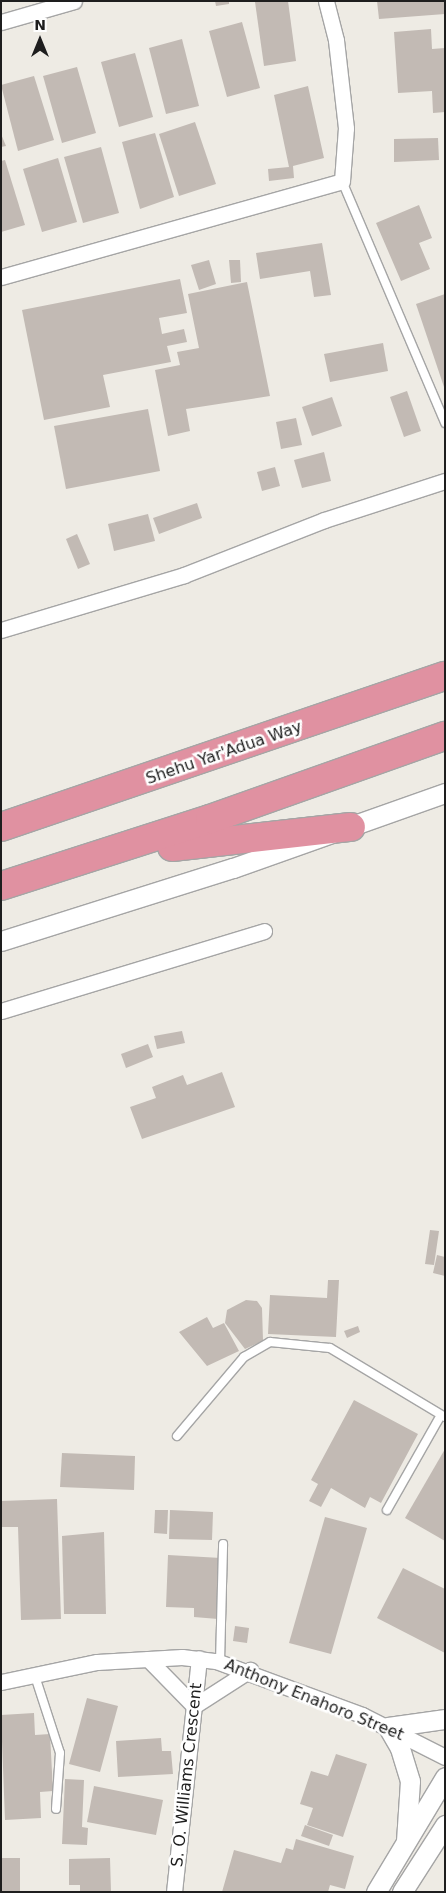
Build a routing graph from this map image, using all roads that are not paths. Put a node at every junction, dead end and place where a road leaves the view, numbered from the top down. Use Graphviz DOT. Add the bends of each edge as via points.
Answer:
graph roads {
  1 [pos="74,1"];
  2 [pos="326,1"];
  3 [pos="1,22"];
  4 [pos="342,181"];
  5 [pos="1,277"];
  6 [pos="445,423"];
  7 [pos="445,481"];
  8 [pos="1,630"];
  9 [pos="445,676"];
  10 [pos="445,736"];
  11 [pos="445,793"];
  12 [pos="1,827"];
  13 [pos="351,827"];
  14 [pos="82,861"];
  15 [pos="1,886"];
  16 [pos="264,930"];
  17 [pos="1,941"];
  18 [pos="1,1012"];
  19 [pos="443,1416"];
  20 [pos="178,1436"];
  21 [pos="386,1510"];
  22 [pos="223,1544"];
  23 [pos="148,1658"];
  24 [pos="199,1658"];
  25 [pos="220,1662"];
  26 [pos="250,1670"];
  27 [pos="34,1673"];
  28 [pos="1,1682"];
  29 [pos="194,1706"];
  30 [pos="445,1720"];
  31 [pos="388,1727"];
  32 [pos="445,1757"];
  33 [pos="445,1777"];
  34 [pos="56,1809"];
  35 [pos="445,1825"];
  36 [pos="406,1841"];
  37 [pos="174,1892"];
  38 [pos="376,1892"];
  39 [pos="402,1892"];
  1 -- 3 [label="street"];
  2 -- 4 [label="street" via="336,40 346,128"];
  4 -- 5 [label="street"];
  4 -- 6 [label="lane"];
  7 -- 8 [label="street" via="324,520 184,575"];
  9 -- 12 [label="highway, Shehu Yar'Adua Way"];
  10 -- 14 [label="highway"];
  11 -- 13 [label="street"];
  13 -- 14 [label="highway" via="302,836 218,838"];
  13 -- 17 [label="street"];
  14 -- 15 [label="highway"];
  16 -- 18 [label="street"];
  19 -- 20 [label="lane" via="330,1348 270,1342 244,1357"];
  19 -- 21 [label="lane"];
  22 -- 25 [label="lane"];
  23 -- 24 [label="street, Anthony Enahoro Street"];
  23 -- 27 [label="street, Anthony Enahoro Street"];
  23 -- 29 [label="street"];
  24 -- 25 [label="street, Anthony Enahoro Street"];
  24 -- 29 [label="street, S. O. Williams Crescent"];
  25 -- 26 [label="street, Anthony Enahoro Street"];
  26 -- 29 [label="street"];
  26 -- 31 [label="street, Anthony Enahoro Street"];
  27 -- 28 [label="street, Anthony Enahoro Street"];
  27 -- 34 [label="lane" via="60,1753"];
  29 -- 37 [label="street, S. O. Williams Crescent"];
  30 -- 31 [label="street"];
  31 -- 32 [label="street, Anthony Enahoro Street"];
  31 -- 36 [label="street" via="400,1748 410,1781"];
  33 -- 36 [label="street"];
  35 -- 39 [label="street"];
  36 -- 38 [label="street"];
}
